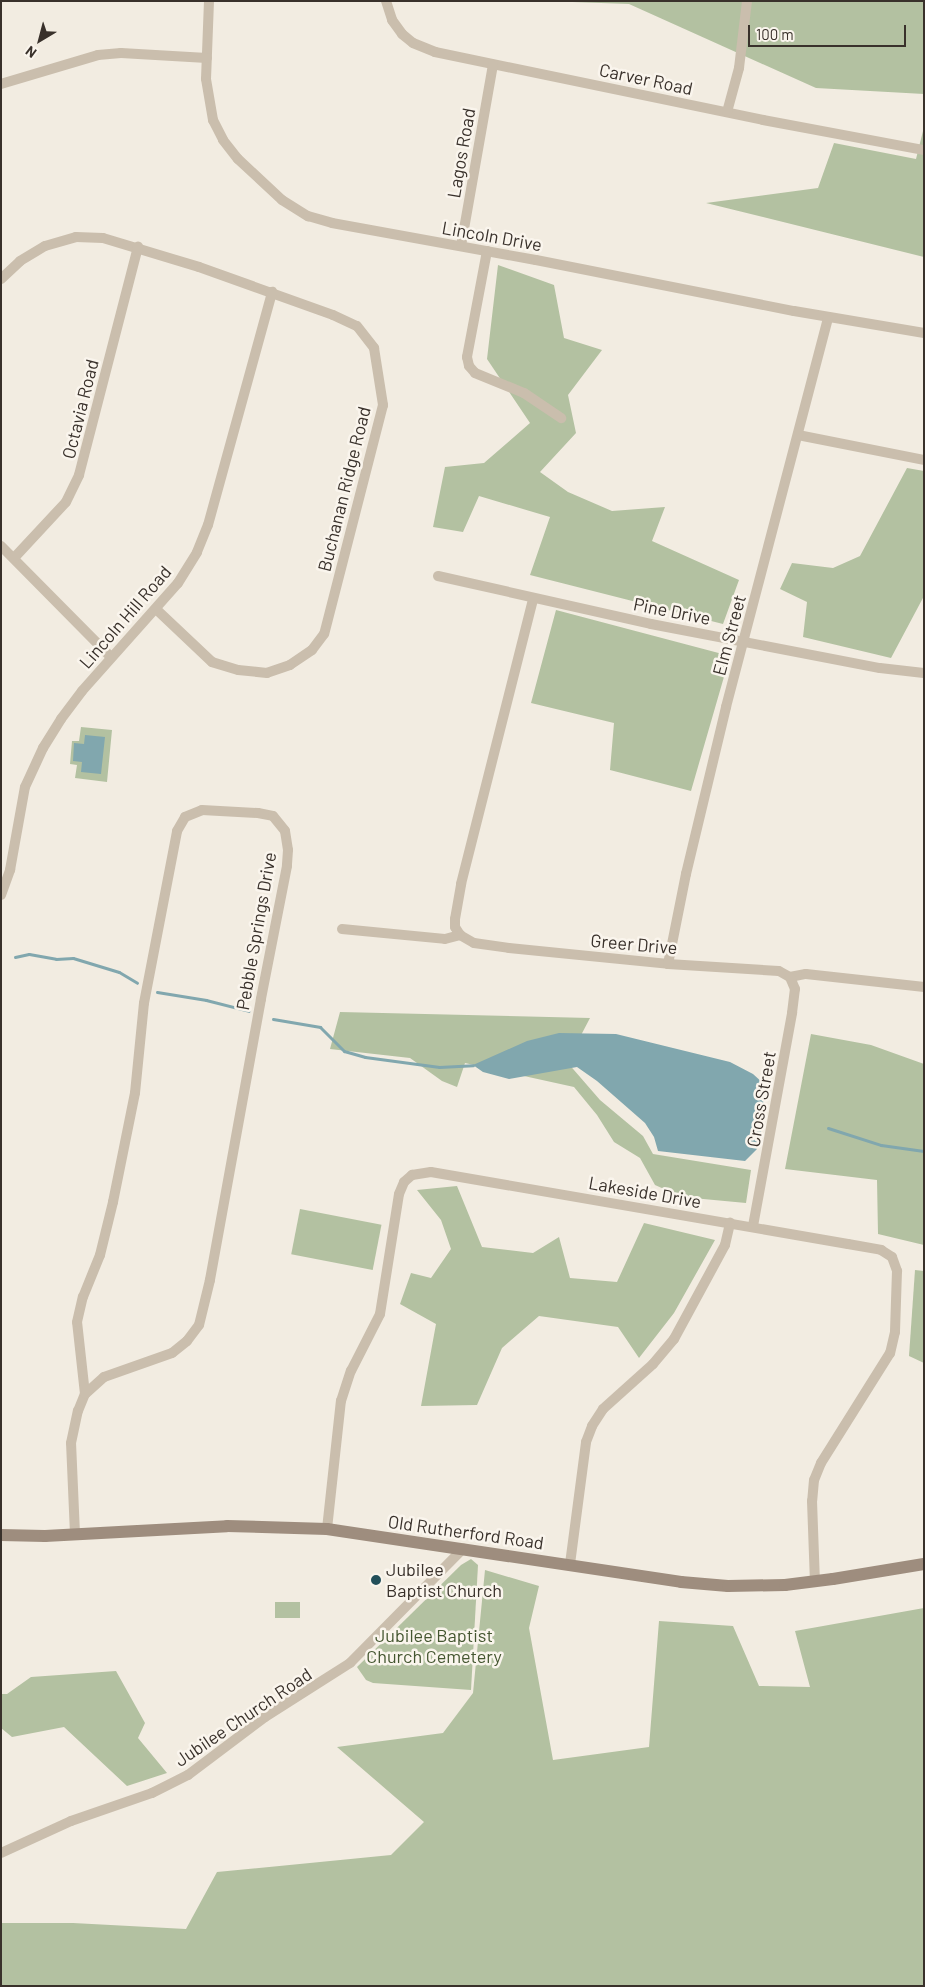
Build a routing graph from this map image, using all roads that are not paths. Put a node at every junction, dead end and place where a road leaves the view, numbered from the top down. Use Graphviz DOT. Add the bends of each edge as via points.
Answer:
graph roads {
  1 [pos="209,1"];
  2 [pos="386,1"];
  3 [pos="747,1"];
  4 [pos="207,58"];
  5 [pos="493,65"];
  6 [pos="1,84"];
  7 [pos="727,112"];
  8 [pos="924,150"];
  9 [pos="461,246"];
  10 [pos="138,247"];
  11 [pos="488,251"];
  12 [pos="1,280"];
  13 [pos="272,292"];
  14 [pos="828,317"];
  15 [pos="924,333"];
  16 [pos="561,418"];
  17 [pos="798,435"];
  18 [pos="924,460"];
  19 [pos="1,546"];
  20 [pos="14,558"];
  21 [pos="438,576"];
  22 [pos="532,599"];
  23 [pos="156,609"];
  24 [pos="745,642"];
  25 [pos="111,657"];
  26 [pos="924,673"];
  27 [pos="1,895"];
  28 [pos="342,929"];
  29 [pos="460,935"];
  30 [pos="668,964"];
  31 [pos="790,977"];
  32 [pos="924,987"];
  33 [pos="730,1223"];
  34 [pos="753,1226"];
  35 [pos="85,1394"];
  36 [pos="327,1529"];
  37 [pos="75,1534"];
  38 [pos="1,1535"];
  39 [pos="463,1548"];
  40 [pos="570,1564"];
  41 [pos="924,1564"];
  42 [pos="815,1581"];
  43 [pos="1,1853"];
  1 -- 4 [label="street, Lincoln Drive"];
  2 -- 5 [label="street, Carver Road" via="396,27 413,43 435,52"];
  3 -- 7 [label="street" via="739,68"];
  4 -- 6 [label="street" via="98,54"];
  4 -- 9 [label="street, Lincoln Drive" via="210,110 223,140 238,159 282,200 320,220"];
  5 -- 7 [label="street, Carver Road"];
  5 -- 9 [label="street, Lagos Road"];
  7 -- 8 [label="street, Carver Road"];
  9 -- 11 [label="street, Lincoln Drive"];
  10 -- 12 [label="street, Buchanan Ridge Road" via="103,238 76,237 45,246 20,261"];
  10 -- 13 [label="street, Buchanan Ridge Road"];
  10 -- 20 [label="street, Octavia Road" via="79,475 66,502"];
  11 -- 14 [label="street, Lincoln Drive"];
  11 -- 16 [label="street" via="469,366 475,373 524,393"];
  13 -- 23 [label="street, Lincoln Hill Road" via="208,525 197,552 178,583"];
  13 -- 23 [label="street, Buchanan Ridge Road" via="357,326 374,348 380,374 383,405 324,634 312,650 290,665 267,673 238,670 212,662"];
  14 -- 15 [label="street, Lincoln Drive"];
  14 -- 17 [label="street, Elm Street"];
  17 -- 18 [label="street"];
  17 -- 24 [label="street, Elm Street"];
  19 -- 20 [label="street"];
  20 -- 25 [label="street"];
  21 -- 22 [label="street, Pine Drive"];
  22 -- 24 [label="street, Pine Drive"];
  22 -- 29 [label="street" via="461,884 455,919"];
  23 -- 25 [label="street, Lincoln Hill Road"];
  24 -- 26 [label="street, Pine Drive" via="880,668"];
  24 -- 30 [label="street, Elm Street" via="693,846"];
  25 -- 27 [label="street, Lincoln Hill Road" via="61,719 43,748 25,788 10,870"];
  28 -- 29 [label="street, Greer Drive" via="445,938"];
  29 -- 30 [label="street, Greer Drive" via="474,943"];
  30 -- 31 [label="street, Greer Drive" via="779,971"];
  31 -- 32 [label="street, Greer Drive" via="806,974"];
  31 -- 34 [label="street, Cross Street" via="795,989 792,1013"];
  33 -- 34 [label="street, Lakeside Drive"];
  33 -- 36 [label="street, Lakeside Drive" via="450,1175 423,1172 408,1178 399,1194 380,1314 351,1371 341,1401"];
  33 -- 40 [label="street" via="725,1245 674,1339 653,1364 604,1409 592,1426 586,1442"];
  34 -- 42 [label="street, Lakeside Drive" via="881,1250 892,1257 896,1267 895,1332 890,1353 814,1480"];
  35 -- 35 [label="street, Pebble Springs Drive" via="104,1377 172,1353 188,1341 202,1318 287,866 285,831 273,816 202,810 184,817 178,831 144,1003 135,1093 113,1202 100,1255 78,1314 76,1331"];
  35 -- 37 [label="street, Pebble Springs Drive" via="71,1443"];
  36 -- 37 [label="street, Old Rutherford Road" via="227,1526"];
  36 -- 39 [label="street, Old Rutherford Road"];
  37 -- 38 [label="street, Old Rutherford Road"];
  39 -- 40 [label="street, Old Rutherford Road"];
  39 -- 43 [label="street, Jubilee Church Road" via="350,1663 265,1717 188,1775 152,1794 71,1821"];
  40 -- 42 [label="street, Old Rutherford Road" via="711,1585 753,1586"];
  41 -- 42 [label="street, Old Rutherford Road"];
}
